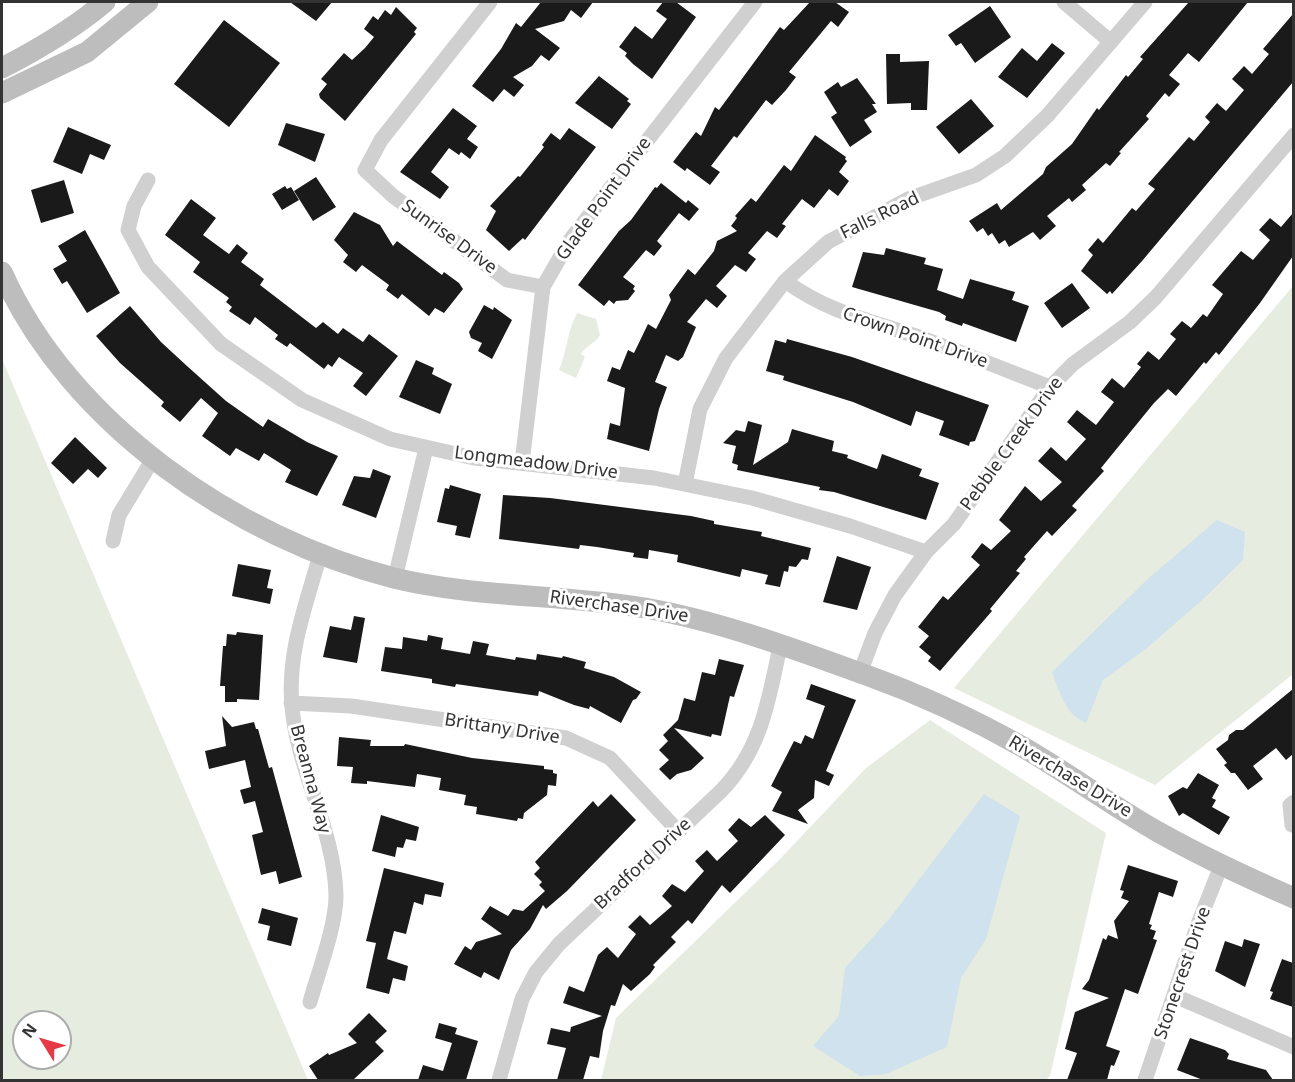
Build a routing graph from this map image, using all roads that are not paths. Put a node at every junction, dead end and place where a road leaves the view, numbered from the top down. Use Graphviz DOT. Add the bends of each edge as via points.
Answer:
graph roads {
  1 [pos="105,2"];
  2 [pos="148,2"];
  3 [pos="490,2"];
  4 [pos="755,2"];
  5 [pos="1064,2"];
  6 [pos="1145,2"];
  7 [pos="1111,42"];
  8 [pos="2,68"];
  9 [pos="2,93"];
  10 [pos="1293,135"];
  11 [pos="148,180"];
  12 [pos="2,272"];
  13 [pos="785,281"];
  14 [pos="543,287"];
  15 [pos="1050,387"];
  16 [pos="426,448"];
  17 [pos="153,459"];
  18 [pos="522,463"];
  19 [pos="684,484"];
  20 [pos="113,541"];
  21 [pos="926,552"];
  22 [pos="321,555"];
  23 [pos="395,578"];
  24 [pos="780,646"];
  25 [pos="860,673"];
  26 [pos="291,704"];
  27 [pos="1293,802"];
  28 [pos="1292,825"];
  29 [pos="678,831"];
  30 [pos="1221,866"];
  31 [pos="1293,898"];
  32 [pos="1175,996"];
  33 [pos="310,1002"];
  34 [pos="1293,1047"];
  35 [pos="499,1080"];
  36 [pos="1145,1080"];
  1 -- 8 [label="street" via="56,39"];
  2 -- 9 [label="street" via="87,51"];
  3 -- 14 [label="street, Sunrise Drive" via="381,140 365,170 393,196 507,280"];
  4 -- 14 [label="street, Glade Point Drive" via="570,240"];
  5 -- 7 [label="street"];
  6 -- 7 [label="street, Falls Road"];
  7 -- 13 [label="street, Falls Road" via="1047,117 1005,156 976,175 908,199 828,242"];
  10 -- 15 [label="street, Pebble Creek Drive" via="1156,297"];
  11 -- 16 [label="street, Longmeadow Drive" via="134,206 128,230 148,267 222,344 302,400 390,439"];
  12 -- 17 [label="street, Riverchase Drive" via="40,341 90,401"];
  13 -- 15 [label="street, Crown Point Drive" via="811,300 836,311"];
  13 -- 19 [label="street, Falls Road" via="726,358 704,401"];
  14 -- 18 [label="street, Glade Point Drive"];
  15 -- 21 [label="street, Pebble Creek Drive" via="954,524"];
  16 -- 18 [label="street, Longmeadow Drive"];
  16 -- 23 [label="street"];
  17 -- 20 [label="street" via="119,515"];
  17 -- 22 [label="street, Riverchase Drive" via="229,511"];
  18 -- 19 [label="street, Longmeadow Drive"];
  19 -- 21 [label="street, Longmeadow Drive" via="752,498"];
  21 -- 25 [label="street, Pebble Creek Drive" via="895,595"];
  22 -- 23 [label="street, Riverchase Drive"];
  22 -- 26 [label="street, Breanna Way" via="293,646"];
  23 -- 24 [label="street, Riverchase Drive" via="471,591 643,608 710,622"];
  24 -- 25 [label="street, Riverchase Drive"];
  24 -- 29 [label="street, Bradford Drive" via="768,705 749,755 736,776"];
  25 -- 30 [label="street, Riverchase Drive" via="923,696 1020,745 1156,831"];
  26 -- 29 [label="street, Brittany Drive" via="351,706 567,738 610,758"];
  26 -- 33 [label="street, Breanna Way" via="308,781 324,825 336,898"];
  27 -- 28 [label="street"];
  29 -- 35 [label="street, Bradford Drive" via="558,944 536,972 522,999"];
  30 -- 31 [label="street, Riverchase Drive"];
  30 -- 32 [label="street, Stonecrest Drive"];
  32 -- 34 [label="street"];
  32 -- 36 [label="street, Stonecrest Drive"];
}
